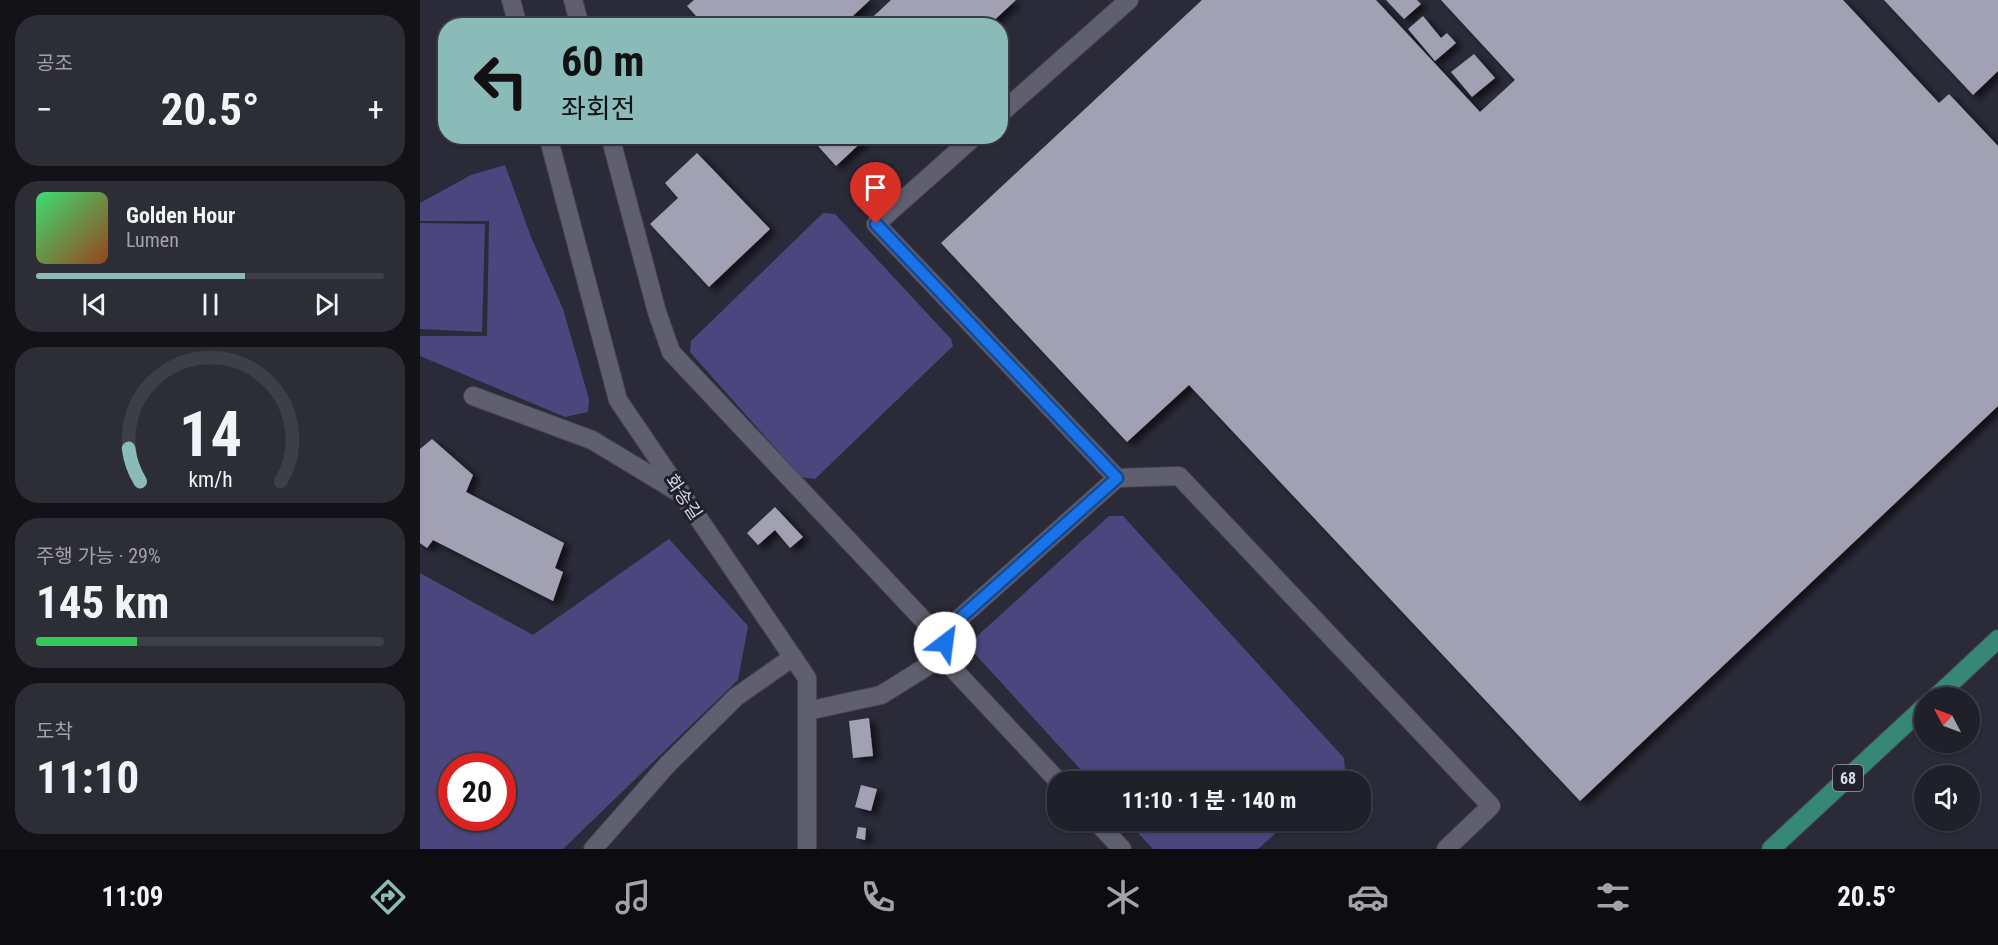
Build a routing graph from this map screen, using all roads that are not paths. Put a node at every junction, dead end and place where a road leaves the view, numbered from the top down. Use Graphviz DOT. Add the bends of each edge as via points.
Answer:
graph roads {
  1 [pos="512,0"];
  2 [pos="573,0"];
  3 [pos="1129,0"];
  4 [pos="516,18"];
  5 [pos="578,18"];
  6 [pos="1008,107"];
  7 [pos="550,144"];
  8 [pos="612,144"];
  9 [pos="966,144"];
  10 [pos="473,396"];
  11 [pos="1117,478"];
  12 [pos="682,494"];
  13 [pos="1998,639"];
  14 [pos="943,650"];
  15 [pos="793,657"];
  16 [pos="1947,687"];
  17 [pos="807,711"];
  18 [pos="1914,716"];
  19 [pos="1049,771"];
  20 [pos="1105,831"];
  21 [pos="593,849"];
  22 [pos="807,849"];
  23 [pos="1122,849"];
  24 [pos="1446,849"];
  25 [pos="1771,849"];
  1 -- 4 [label="street"];
  2 -- 5 [label="street"];
  3 -- 6 [label="street"];
  7 -- 12 [label="street, 화송길" via="618,400"];
  8 -- 14 [label="street" via="671,352"];
  9 -- 11 [label="street" via="876,224"];
  10 -- 12 [label="street" via="592,441"];
  11 -- 14 [label="street" via="950,627"];
  11 -- 24 [label="street" via="1179,476 1491,806"];
  12 -- 15 [label="street, 화송길"];
  13 -- 16 [label="main road"];
  14 -- 17 [label="street" via="881,695"];
  14 -- 19 [label="street"];
  15 -- 17 [label="street, 화송길" via="807,678"];
  15 -- 21 [label="street" via="736,697 668,764"];
  17 -- 22 [label="street, 화송길"];
  18 -- 25 [label="main road, 68"];
  20 -- 23 [label="street"];
}
